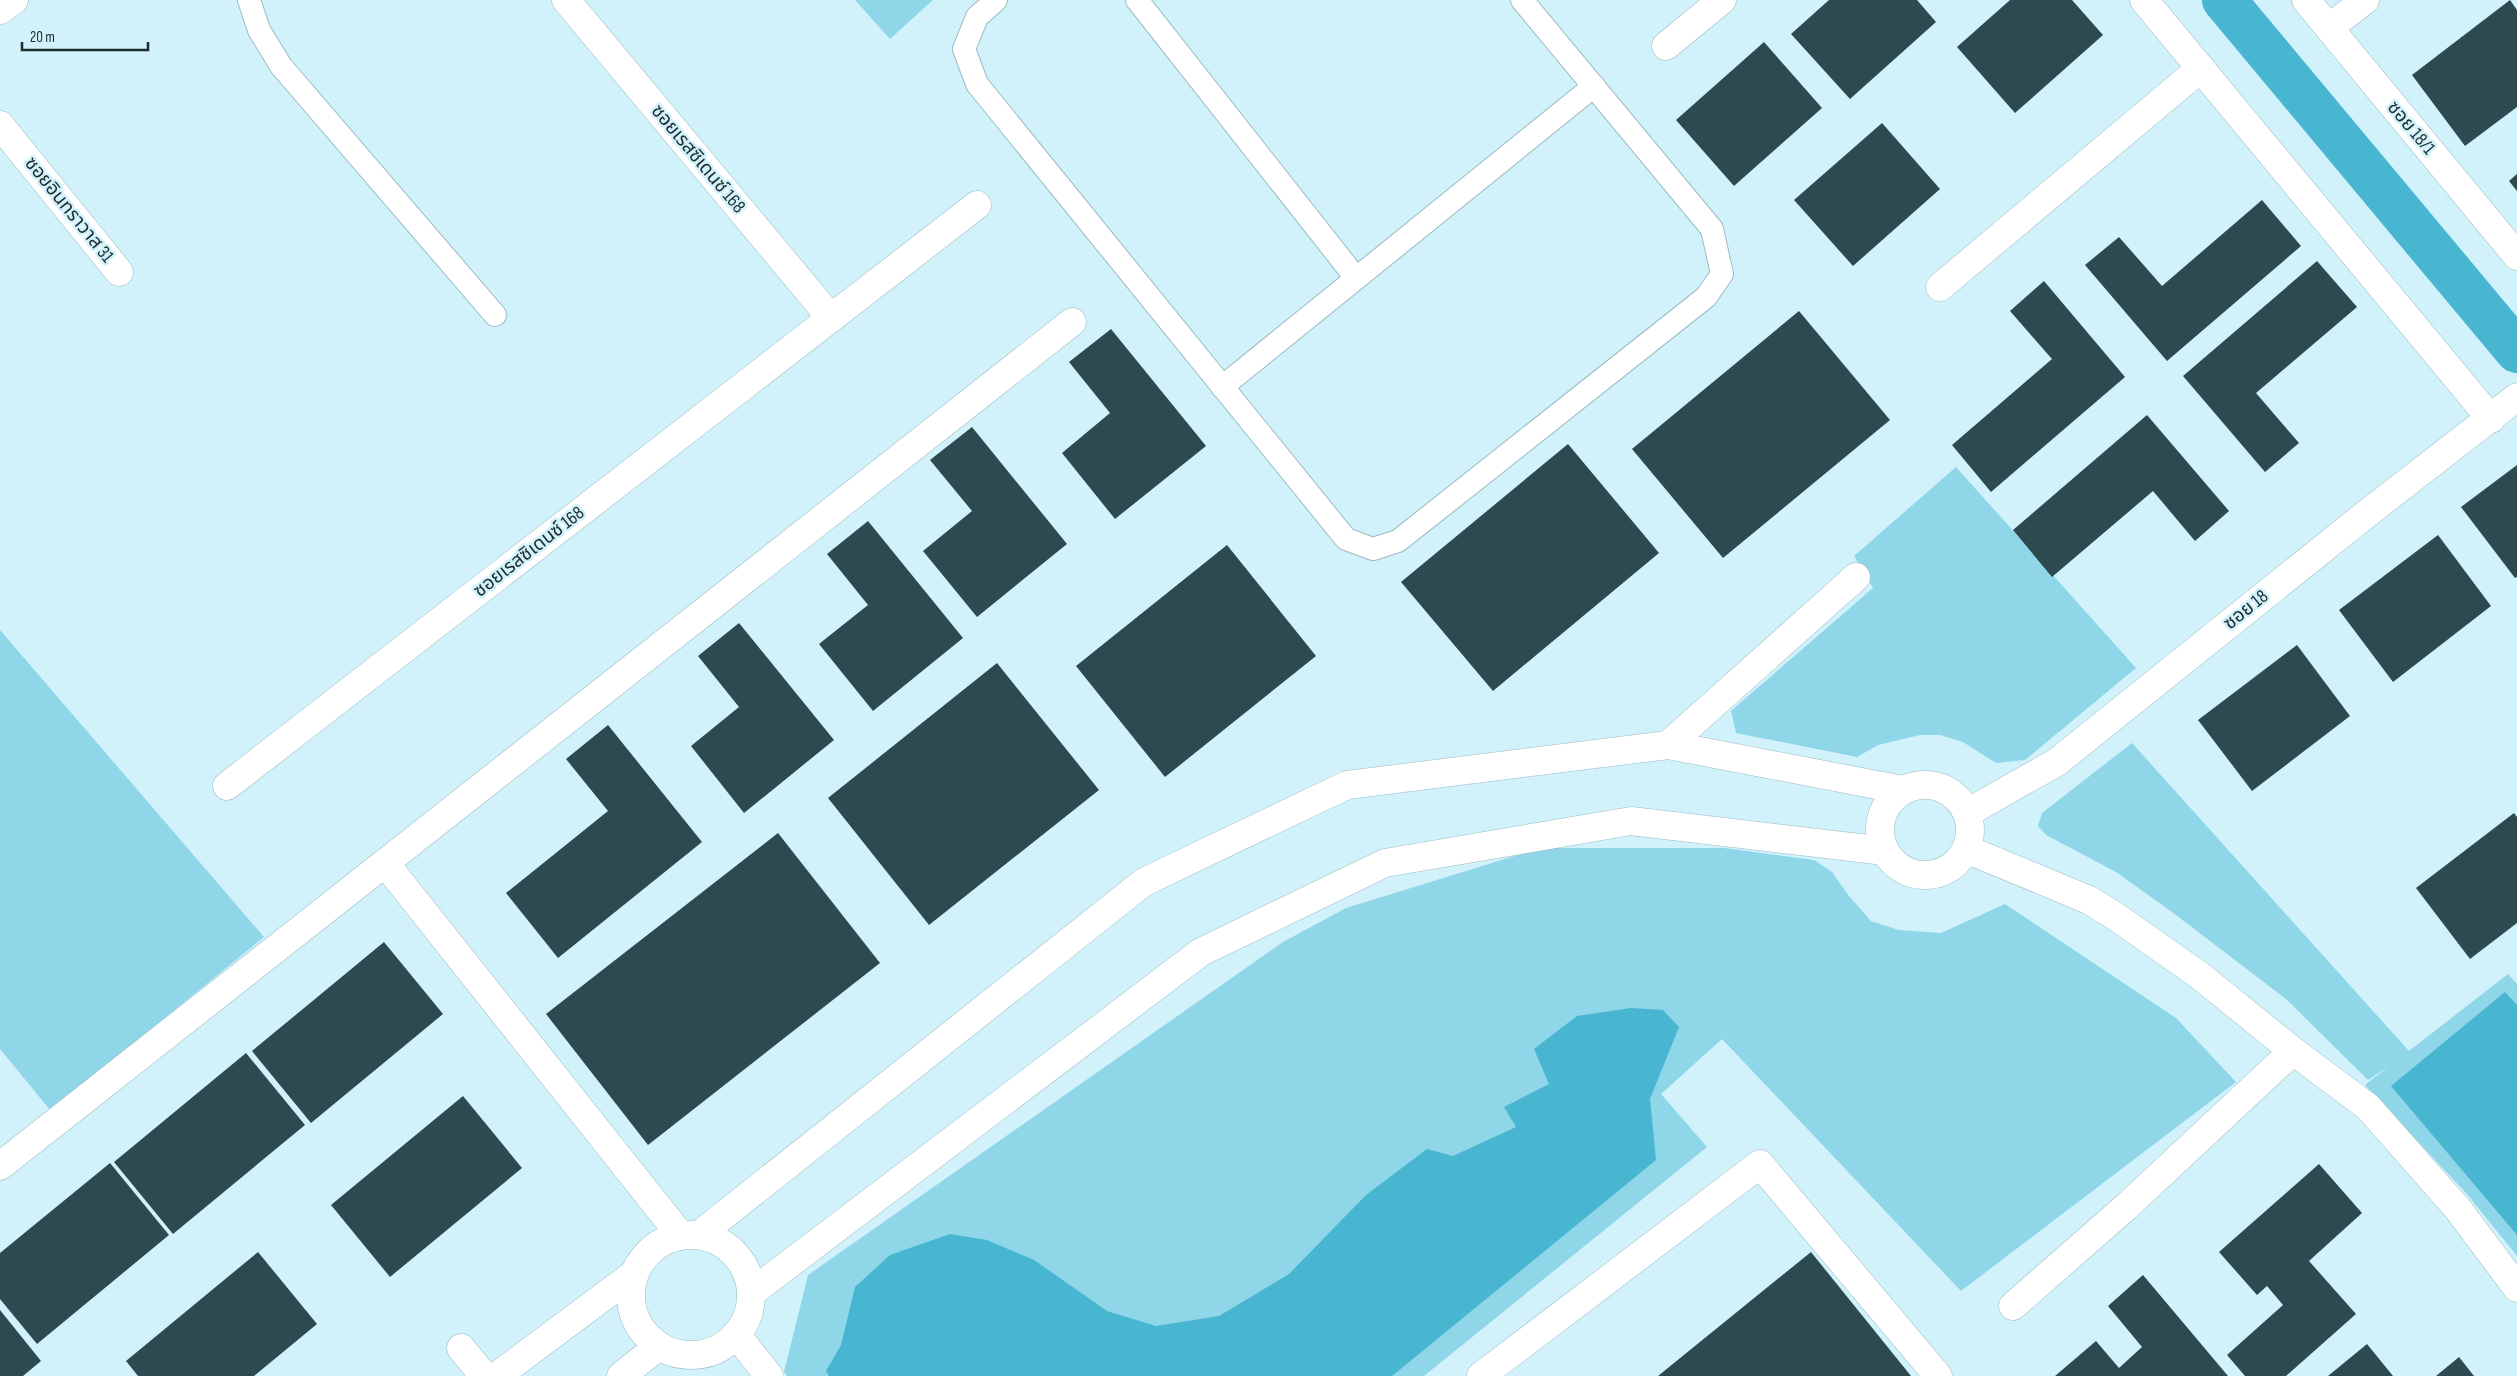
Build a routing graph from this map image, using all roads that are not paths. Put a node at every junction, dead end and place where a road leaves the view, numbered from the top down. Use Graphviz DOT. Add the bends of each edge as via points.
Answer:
graph roads {
  1 [pos="14,0"];
  2 [pos="249,0"];
  3 [pos="566,0"];
  4 [pos="996,0"];
  5 [pos="1137,0"];
  6 [pos="1522,0"];
  7 [pos="1722,0"];
  8 [pos="2144,0"];
  9 [pos="2306,0"];
  10 [pos="2365,0"];
  11 [pos="0,10"];
  12 [pos="2329,28"];
  13 [pos="1666,46"];
  14 [pos="2201,68"];
  15 [pos="1594,86"];
  16 [pos="0,126"];
  17 [pos="977,204"];
  18 [pos="2517,256"];
  19 [pos="119,272"];
  20 [pos="1356,278"];
  21 [pos="1940,287"];
  22 [pos="495,315"];
  23 [pos="831,318"];
  24 [pos="1072,322"];
  25 [pos="1222,387"];
  26 [pos="2506,406"];
  27 [pos="1856,577"];
  28 [pos="1668,745"];
  29 [pos="227,786"];
  30 [pos="1903,790"];
  31 [pos="1967,813"];
  32 [pos="1966,849"];
  33 [pos="1885,851"];
  34 [pos="386,863"];
  35 [pos="2293,1051"];
  36 [pos="0,1166"];
  37 [pos="690,1236"];
  38 [pos="634,1274"];
  39 [pos="2517,1288"];
  40 [pos="751,1293"];
  41 [pos="2013,1306"];
  42 [pos="736,1334"];
  43 [pos="461,1348"];
  44 [pos="668,1350"];
  45 [pos="484,1376"];
  46 [pos="497,1376"];
  47 [pos="621,1376"];
  48 [pos="694,1376"];
  49 [pos="769,1376"];
  50 [pos="1481,1376"];
  51 [pos="1938,1376"];
  1 -- 11 [label="street"];
  2 -- 22 [label="lane" via="259,30 281,66"];
  3 -- 23 [label="street, ซอยเรสซิเดนซ์ 168"];
  4 -- 25 [label="lane" via="977,17 964,50 977,84"];
  5 -- 20 [label="lane"];
  6 -- 15 [label="lane"];
  7 -- 13 [label="street"];
  8 -- 14 [label="street"];
  9 -- 12 [label="street, ซอย 18/1"];
  10 -- 12 [label="street"];
  12 -- 18 [label="street, ซอย 18/1"];
  14 -- 21 [label="street"];
  14 -- 26 [label="street"];
  15 -- 20 [label="lane"];
  15 -- 25 [label="lane" via="1712,229 1722,274 1706,297 1398,541 1373,549 1346,539"];
  16 -- 19 [label="street, ซอยอินทราวาส 31"];
  17 -- 23 [label="street, ซอยเรสซิเดนซ์ 168"];
  20 -- 25 [label="lane"];
  23 -- 29 [label="street, ซอยเรสซิเดนซ์ 168"];
  24 -- 34 [label="street"];
  26 -- 31 [label="street, ซอย 18" via="2057,762"];
  27 -- 28 [label="street"];
  28 -- 30 [label="street"];
  28 -- 37 [label="street" via="1347,785 1144,882"];
  30 -- 31 [label="street" via="1924,785 1947,790 1959,799"];
  30 -- 33 [label="street" via="1891,800 1880,823"];
  31 -- 32 [label="street" via="1970,837"];
  32 -- 33 [label="street" via="1947,870 1933,875 1918,875 1905,870"];
  32 -- 35 [label="street" via="2089,900 2115,916 2200,975"];
  33 -- 40 [label="street" via="1631,821 1385,863 1201,952"];
  34 -- 36 [label="street"];
  34 -- 37 [label="street"];
  35 -- 39 [label="street" via="2368,1107 2458,1209"];
  35 -- 41 [label="street" via="2127,1206"];
  37 -- 38 [label="street" via="661,1243 645,1256"];
  37 -- 40 [label="street" via="715,1240 729,1249 741,1261"];
  38 -- 44 [label="street" via="630,1294 634,1315 644,1332"];
  38 -- 46 [label="street"];
  40 -- 42 [label="street" via="750,1308"];
  42 -- 44 [label="street" via="709,1352 692,1355"];
  42 -- 49 [label="street"];
  43 -- 45 [label="street"];
  44 -- 47 [label="street"];
  44 -- 48 [label="street"];
  50 -- 51 [label="street" via="1760,1164"];
}
